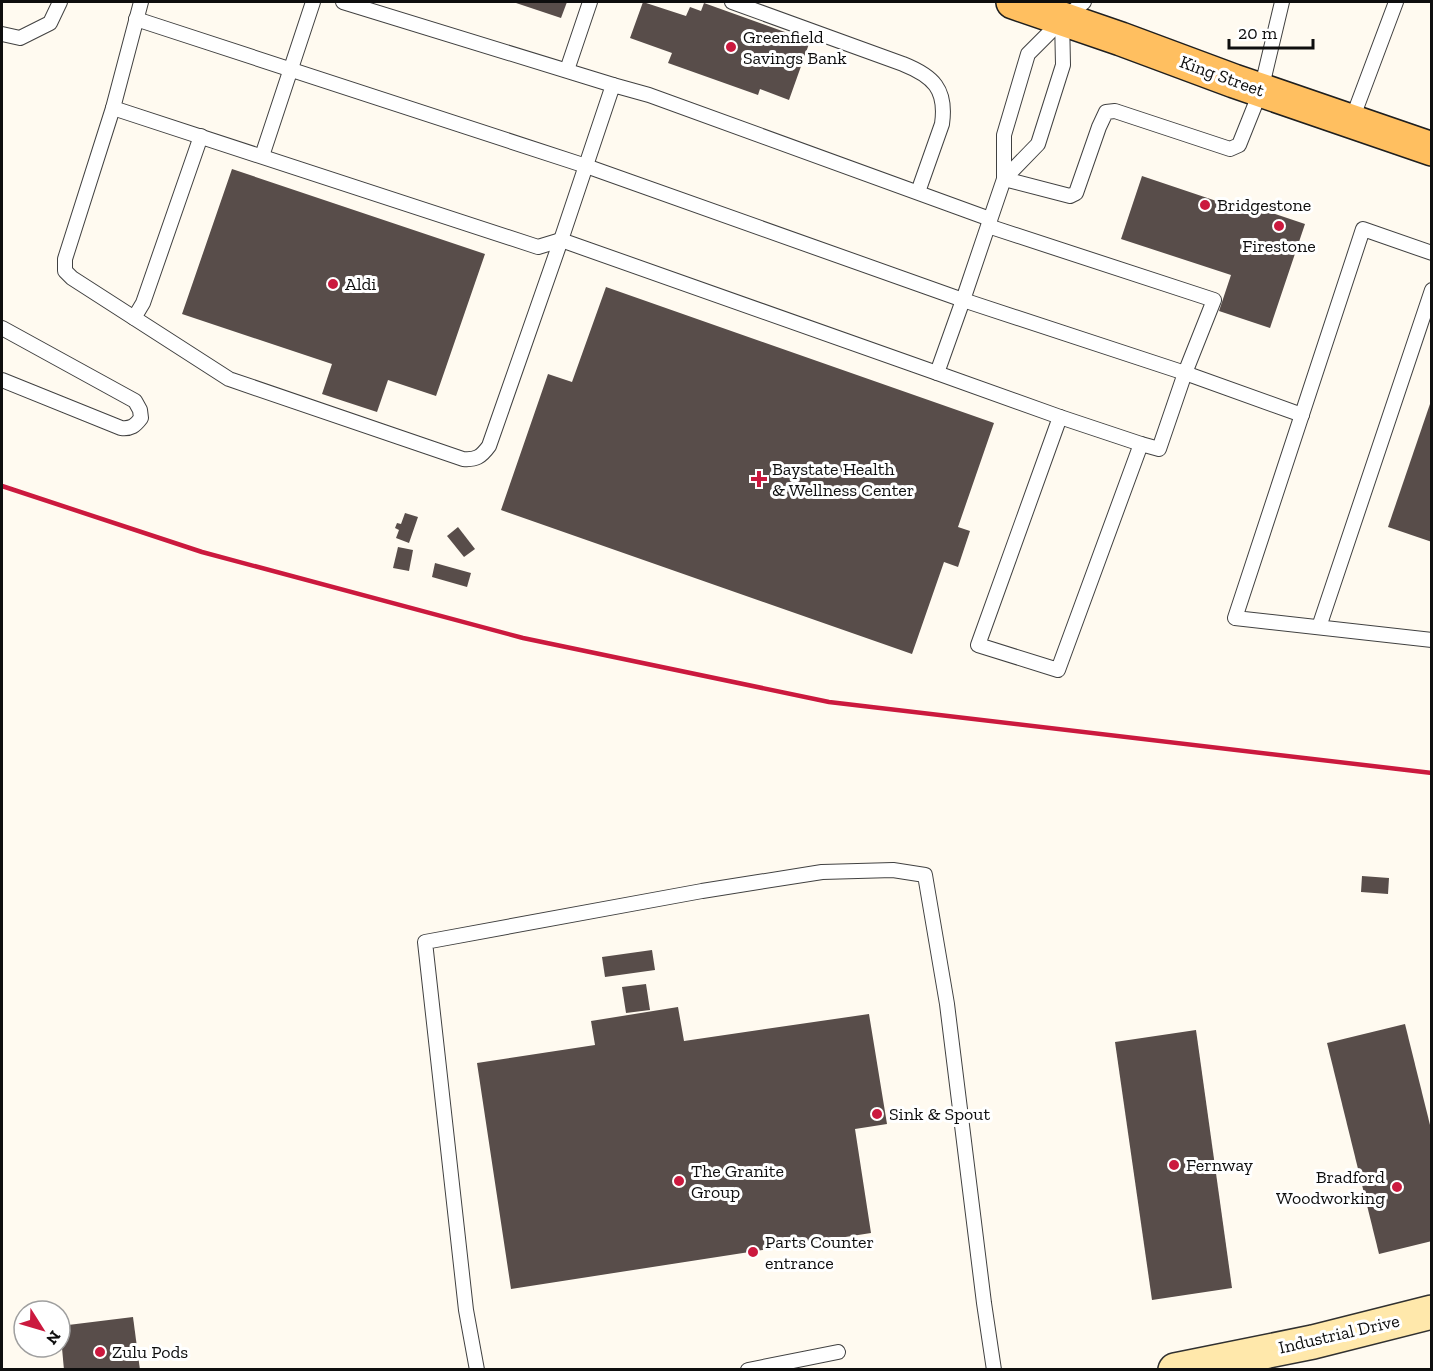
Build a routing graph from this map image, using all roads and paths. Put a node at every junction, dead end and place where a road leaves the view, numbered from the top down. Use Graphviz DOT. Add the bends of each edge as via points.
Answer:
graph roads {
  1 [pos="60,2"];
  2 [pos="141,2"];
  3 [pos="314,2"];
  4 [pos="343,2"];
  5 [pos="590,2"];
  6 [pos="732,2"];
  7 [pos="1013,2"];
  8 [pos="1282,2"];
  9 [pos="1396,2"];
  10 [pos="378,7"];
  11 [pos="1066,7"];
  12 [pos="136,19"];
  13 [pos="2,34"];
  14 [pos="291,70"];
  15 [pos="567,70"];
  16 [pos="613,85"];
  17 [pos="1261,90"];
  18 [pos="113,108"];
  19 [pos="1351,122"];
  20 [pos="201,135"];
  21 [pos="1431,149"];
  22 [pos="262,156"];
  23 [pos="586,166"];
  24 [pos="1004,179"];
  25 [pos="918,192"];
  26 [pos="989,222"];
  27 [pos="561,240"];
  28 [pos="1431,253"];
  29 [pos="1431,290"];
  30 [pos="963,300"];
  31 [pos="134,318"];
  32 [pos="2,328"];
  33 [pos="937,373"];
  34 [pos="1185,373"];
  35 [pos="2,380"];
  36 [pos="1302,415"];
  37 [pos="1060,417"];
  38 [pos="1141,444"];
  39 [pos="1319,627"];
  40 [pos="1431,640"];
  41 [pos="1431,1311"];
  42 [pos="838,1352"];
  43 [pos="477,1370"];
  44 [pos="748,1370"];
  45 [pos="994,1370"];
  46 [pos="1175,1370"];
  1 -- 13 [label="lane" via="50,23 20,38"];
  2 -- 12 [label="lane"];
  3 -- 14 [label="lane"];
  4 -- 10 [label="lane"];
  5 -- 15 [label="lane"];
  6 -- 25 [label="lane" via="903,64 931,79 941,97 944,114"];
  7 -- 11 [label="main road, King Street"];
  8 -- 17 [label="lane"];
  9 -- 19 [label="lane"];
  10 -- 15 [label="lane"];
  11 -- 17 [label="main road, King Street" via="1120,39"];
  11 -- 24 [label="lane" via="1028,54 1004,135"];
  11 -- 24 [label="lane" via="1063,65 1038,144"];
  12 -- 14 [label="lane"];
  12 -- 18 [label="lane"];
  14 -- 22 [label="lane"];
  14 -- 23 [label="lane"];
  15 -- 16 [label="lane"];
  16 -- 23 [label="lane"];
  16 -- 25 [label="lane"];
  17 -- 19 [label="main road, King Street"];
  17 -- 24 [label="lane" via="1239,145 1230,149 1115,111 1106,112 1076,193 1070,196"];
  18 -- 20 [label="lane"];
  18 -- 31 [label="lane" via="65,259 65,271"];
  19 -- 21 [label="main road, King Street"];
  20 -- 22 [label="lane"];
  20 -- 31 [label="lane" via="143,303"];
  22 -- 27 [label="lane" via="538,247"];
  23 -- 27 [label="lane"];
  23 -- 30 [label="lane"];
  24 -- 26 [label="lane"];
  25 -- 26 [label="lane"];
  26 -- 30 [label="lane"];
  26 -- 34 [label="lane" via="1214,300"];
  27 -- 31 [label="lane" via="489,446 473,460 229,379"];
  27 -- 33 [label="lane"];
  28 -- 36 [label="lane" via="1363,229"];
  29 -- 39 [label="lane"];
  30 -- 33 [label="lane"];
  30 -- 34 [label="lane"];
  32 -- 35 [label="lane" via="135,401 141,418 128,429 121,428"];
  33 -- 37 [label="lane"];
  34 -- 36 [label="lane"];
  34 -- 38 [label="lane" via="1159,449"];
  36 -- 39 [label="lane" via="1235,618"];
  37 -- 38 [label="lane"];
  37 -- 38 [label="lane" via="978,645 1058,670"];
  39 -- 40 [label="lane"];
  41 -- 46 [label="street, Industrial Drive" via="1313,1342"];
  42 -- 44 [label="lane"];
  43 -- 45 [label="lane" via="466,1310 425,942 822,872 893,870 926,875 947,1004"];
}
